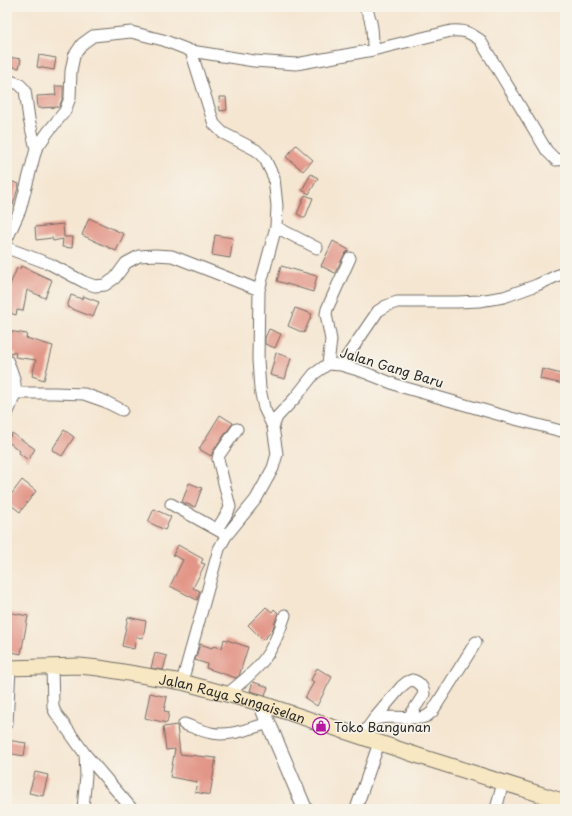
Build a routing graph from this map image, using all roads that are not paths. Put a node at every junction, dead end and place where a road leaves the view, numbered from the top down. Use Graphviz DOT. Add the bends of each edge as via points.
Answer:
graph roads {
  1 [pos="364,7"];
  2 [pos="373,50"];
  3 [pos="191,51"];
  4 [pos="7,80"];
  5 [pos="36,149"];
  6 [pos="565,159"];
  7 [pos="276,227"];
  8 [pos="7,239"];
  9 [pos="7,248"];
  10 [pos="317,248"];
  11 [pos="350,258"];
  12 [pos="565,272"];
  13 [pos="259,290"];
  14 [pos="7,360"];
  15 [pos="328,364"];
  16 [pos="340,365"];
  17 [pos="16,393"];
  18 [pos="122,410"];
  19 [pos="7,414"];
  20 [pos="273,427"];
  21 [pos="237,429"];
  22 [pos="565,432"];
  23 [pos="171,504"];
  24 [pos="222,532"];
  25 [pos="285,615"];
  26 [pos="476,642"];
  27 [pos="52,667"];
  28 [pos="9,668"];
  29 [pos="182,682"];
  30 [pos="227,694"];
  31 [pos="260,703"];
  32 [pos="409,716"];
  33 [pos="374,719"];
  34 [pos="7,723"];
  35 [pos="269,723"];
  36 [pos="184,724"];
  37 [pos="362,737"];
  38 [pos="379,743"];
  39 [pos="85,754"];
  40 [pos="503,783"];
  41 [pos="565,802"];
  42 [pos="358,806"];
  43 [pos="83,809"];
  44 [pos="132,809"];
  45 [pos="305,809"];
  46 [pos="496,809"];
  1 -- 2 [label="street" via="370,16"];
  2 -- 3 [label="street" via="296,64 254,61"];
  2 -- 6 [label="street" via="451,30 472,34 488,52 547,152 556,160"];
  3 -- 5 [label="street" via="132,32 93,36 82,44 74,56 70,98 65,111"];
  3 -- 7 [label="street" via="214,124 223,133 256,150 265,159 274,178"];
  4 -- 5 [label="street" via="19,84 25,90"];
  5 -- 8 [label="street" via="20,210"];
  7 -- 10 [label="street"];
  7 -- 13 [label="street"];
  9 -- 13 [label="street" via="50,264 95,286 105,285 115,278 126,263 139,256 155,255 172,256"];
  11 -- 15 [label="street" via="327,309 331,340"];
  12 -- 16 [label="street" via="498,298 458,302 397,302 386,306 378,311"];
  13 -- 20 [label="street" via="260,389 264,408"];
  14 -- 17 [label="street" via="15,377"];
  15 -- 16 [label="street, Jalan Gang Baru"];
  15 -- 20 [label="street, Jalan Gang Baru" via="314,374 277,417"];
  16 -- 22 [label="street, Jalan Gang Baru" via="399,386"];
  17 -- 18 [label="street" via="84,394"];
  17 -- 19 [label="street"];
  20 -- 24 [label="street" via="277,454 273,468 256,499"];
  21 -- 24 [label="street" via="218,459 230,507"];
  23 -- 24 [label="street"];
  24 -- 29 [label="street"];
  25 -- 30 [label="street" via="274,646 265,660"];
  26 -- 32 [label="street" via="432,712 421,718"];
  27 -- 28 [label="main road, Jalan Raya Sungaiselan"];
  27 -- 29 [label="main road, Jalan Raya Sungaiselan" via="99,668"];
  27 -- 39 [label="street" via="53,707"];
  28 -- 34 [label="street"];
  29 -- 30 [label="main road, Jalan Raya Sungaiselan"];
  30 -- 31 [label="main road, Jalan Raya Sungaiselan"];
  31 -- 35 [label="street"];
  31 -- 37 [label="main road, Jalan Raya Sungaiselan"];
  32 -- 33 [label="street"];
  32 -- 33 [label="street" via="424,694 422,686 412,680 402,686"];
  33 -- 37 [label="street"];
  35 -- 36 [label="street" via="220,734"];
  35 -- 45 [label="street"];
  37 -- 38 [label="main road, Jalan Raya Sungaiselan"];
  38 -- 40 [label="main road, Jalan Raya Sungaiselan"];
  38 -- 42 [label="street"];
  39 -- 43 [label="street"];
  39 -- 44 [label="street"];
  40 -- 41 [label="main road, Jalan Raya Sungaiselan"];
  40 -- 46 [label="street"];
}
